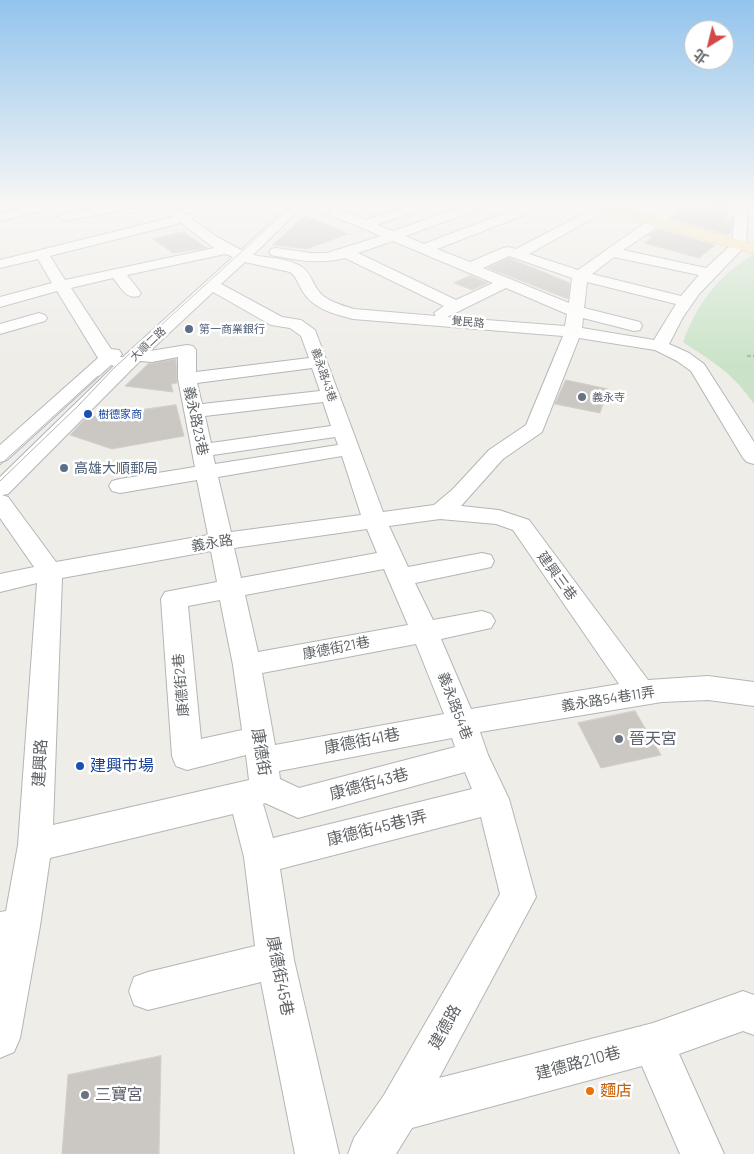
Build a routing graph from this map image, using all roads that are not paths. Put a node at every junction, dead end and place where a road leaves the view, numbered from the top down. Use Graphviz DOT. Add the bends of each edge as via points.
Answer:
graph roads {
  1 [pos="21,257"];
  2 [pos="40,257"];
  3 [pos="207,257"];
  4 [pos="229,257"];
  5 [pos="252,257"];
  6 [pos="307,257"];
  7 [pos="330,257"];
  8 [pos="354,257"];
  9 [pos="443,257"];
  10 [pos="495,257"];
  11 [pos="526,257"];
  12 [pos="605,257"];
  13 [pos="633,257"];
  14 [pos="731,257"];
  15 [pos="0,264"];
  16 [pos="470,268"];
  17 [pos="117,273"];
  18 [pos="709,274"];
  19 [pos="580,276"];
  20 [pos="208,277"];
  21 [pos="505,283"];
  22 [pos="62,285"];
  23 [pos="132,293"];
  24 [pos="0,302"];
  25 [pos="685,302"];
  26 [pos="456,306"];
  27 [pos="39,318"];
  28 [pos="432,319"];
  29 [pos="574,322"];
  30 [pos="0,329"];
  31 [pos="662,340"];
  32 [pos="123,356"];
  33 [pos="319,362"];
  34 [pos="187,379"];
  35 [pos="330,394"];
  36 [pos="194,412"];
  37 [pos="346,439"];
  38 [pos="202,450"];
  39 [pos="0,456"];
  40 [pos="754,458"];
  41 [pos="207,472"];
  42 [pos="120,486"];
  43 [pos="0,489"];
  44 [pos="0,502"];
  45 [pos="440,512"];
  46 [pos="375,521"];
  47 [pos="222,541"];
  48 [pos="482,561"];
  49 [pos="396,568"];
  50 [pos="50,571"];
  51 [pos="0,583"];
  52 [pos="231,588"];
  53 [pos="482,621"];
  54 [pos="425,632"];
  55 [pos="247,665"];
  56 [pos="642,694"];
  57 [pos="754,694"];
  58 [pos="462,722"];
  59 [pos="473,756"];
  60 [pos="258,771"];
  61 [pos="493,799"];
  62 [pos="35,845"];
  63 [pos="261,857"];
  64 [pos="518,898"];
  65 [pos="11,928"];
  66 [pos="275,960"];
  67 [pos="148,991"];
  68 [pos="750,1019"];
  69 [pos="0,1038"];
  70 [pos="653,1043"];
  71 [pos="399,1110"];
  72 [pos="317,1154"];
  73 [pos="370,1154"];
  74 [pos="702,1154"];
  1 -- 15 [label="street"];
  2 -- 22 [label="street"];
  3 -- 17 [label="street"];
  4 -- 20 [label="street, 大順二路"];
  5 -- 28 [label="street, 覺民路" via="293,268 302,274 311,294 333,308 353,314"];
  6 -- 7 [label="street"];
  8 -- 26 [label="street"];
  9 -- 16 [label="street"];
  10 -- 16 [label="street"];
  11 -- 19 [label="street"];
  12 -- 19 [label="street"];
  13 -- 18 [label="street"];
  14 -- 18 [label="street"];
  16 -- 21 [label="street"];
  17 -- 22 [label="street"];
  17 -- 23 [label="street"];
  18 -- 25 [label="street"];
  19 -- 25 [label="street"];
  19 -- 29 [label="street"];
  20 -- 32 [label="street, 大順二路"];
  20 -- 33 [label="street, 義永路43巷" via="277,321 295,324 309,334"];
  21 -- 26 [label="street"];
  21 -- 29 [label="street"];
  22 -- 24 [label="street"];
  22 -- 32 [label="street"];
  25 -- 31 [label="street"];
  26 -- 28 [label="street"];
  27 -- 30 [label="street"];
  28 -- 29 [label="street, 覺民路"];
  29 -- 31 [label="street, 覺民路"];
  29 -- 45 [label="street" via="535,428 491,459 452,504"];
  31 -- 40 [label="street, 覺民路" via="698,368"];
  32 -- 34 [label="street, 義永路23巷" via="152,357 187,350"];
  32 -- 39 [label="street, 大順二路"];
  32 -- 43 [label="street, 大順二路"];
  33 -- 34 [label="street"];
  33 -- 35 [label="street, 義永路43巷"];
  34 -- 36 [label="street, 義永路23巷"];
  35 -- 36 [label="street"];
  35 -- 37 [label="street, 義永路43巷"];
  36 -- 38 [label="street, 義永路23巷"];
  37 -- 38 [label="street"];
  37 -- 41 [label="street"];
  37 -- 46 [label="street, 義永路43巷"];
  38 -- 41 [label="street, 義永路23巷"];
  41 -- 42 [label="street"];
  41 -- 47 [label="street, 義永路23巷"];
  44 -- 50 [label="street"];
  45 -- 46 [label="street, 建興三巷"];
  45 -- 56 [label="street, 建興三巷" via="498,517 521,525"];
  46 -- 47 [label="street, 義永路"];
  46 -- 49 [label="street, 義永路54巷"];
  47 -- 50 [label="street, 義永路"];
  47 -- 52 [label="street, 康德街"];
  48 -- 49 [label="street"];
  49 -- 52 [label="street"];
  49 -- 54 [label="street, 義永路54巷"];
  50 -- 51 [label="street, 義永路"];
  50 -- 62 [label="street, 建興路"];
  52 -- 55 [label="street, 康德街"];
  52 -- 60 [label="street, 康德街2巷" via="174,599 187,756"];
  53 -- 54 [label="street, 康德街21巷"];
  54 -- 55 [label="street, 康德街21巷"];
  54 -- 58 [label="street, 義永路54巷"];
  55 -- 60 [label="street, 康德街"];
  56 -- 57 [label="street, 義永路54巷11弄" via="696,686"];
  56 -- 58 [label="street, 義永路54巷11弄"];
  58 -- 59 [label="street, 義永路54巷"];
  58 -- 60 [label="street, 康德街41巷"];
  59 -- 60 [label="street, 康德街43巷" via="298,804"];
  59 -- 61 [label="street, 義永路54巷"];
  60 -- 62 [label="street"];
  60 -- 63 [label="street, 康德街45巷"];
  61 -- 63 [label="street, 康德街45巷1弄"];
  61 -- 64 [label="street, 義永路54巷"];
  62 -- 65 [label="street, 建興路"];
  63 -- 66 [label="street, 康德街45巷"];
  64 -- 71 [label="street, 建德路"];
  65 -- 69 [label="street, 建興路"];
  66 -- 67 [label="street"];
  66 -- 72 [label="street, 康德街45巷"];
  68 -- 70 [label="street, 建德路210巷"];
  70 -- 71 [label="street, 建德路210巷"];
  70 -- 74 [label="street"];
  71 -- 73 [label="street, 建德路"];
}
